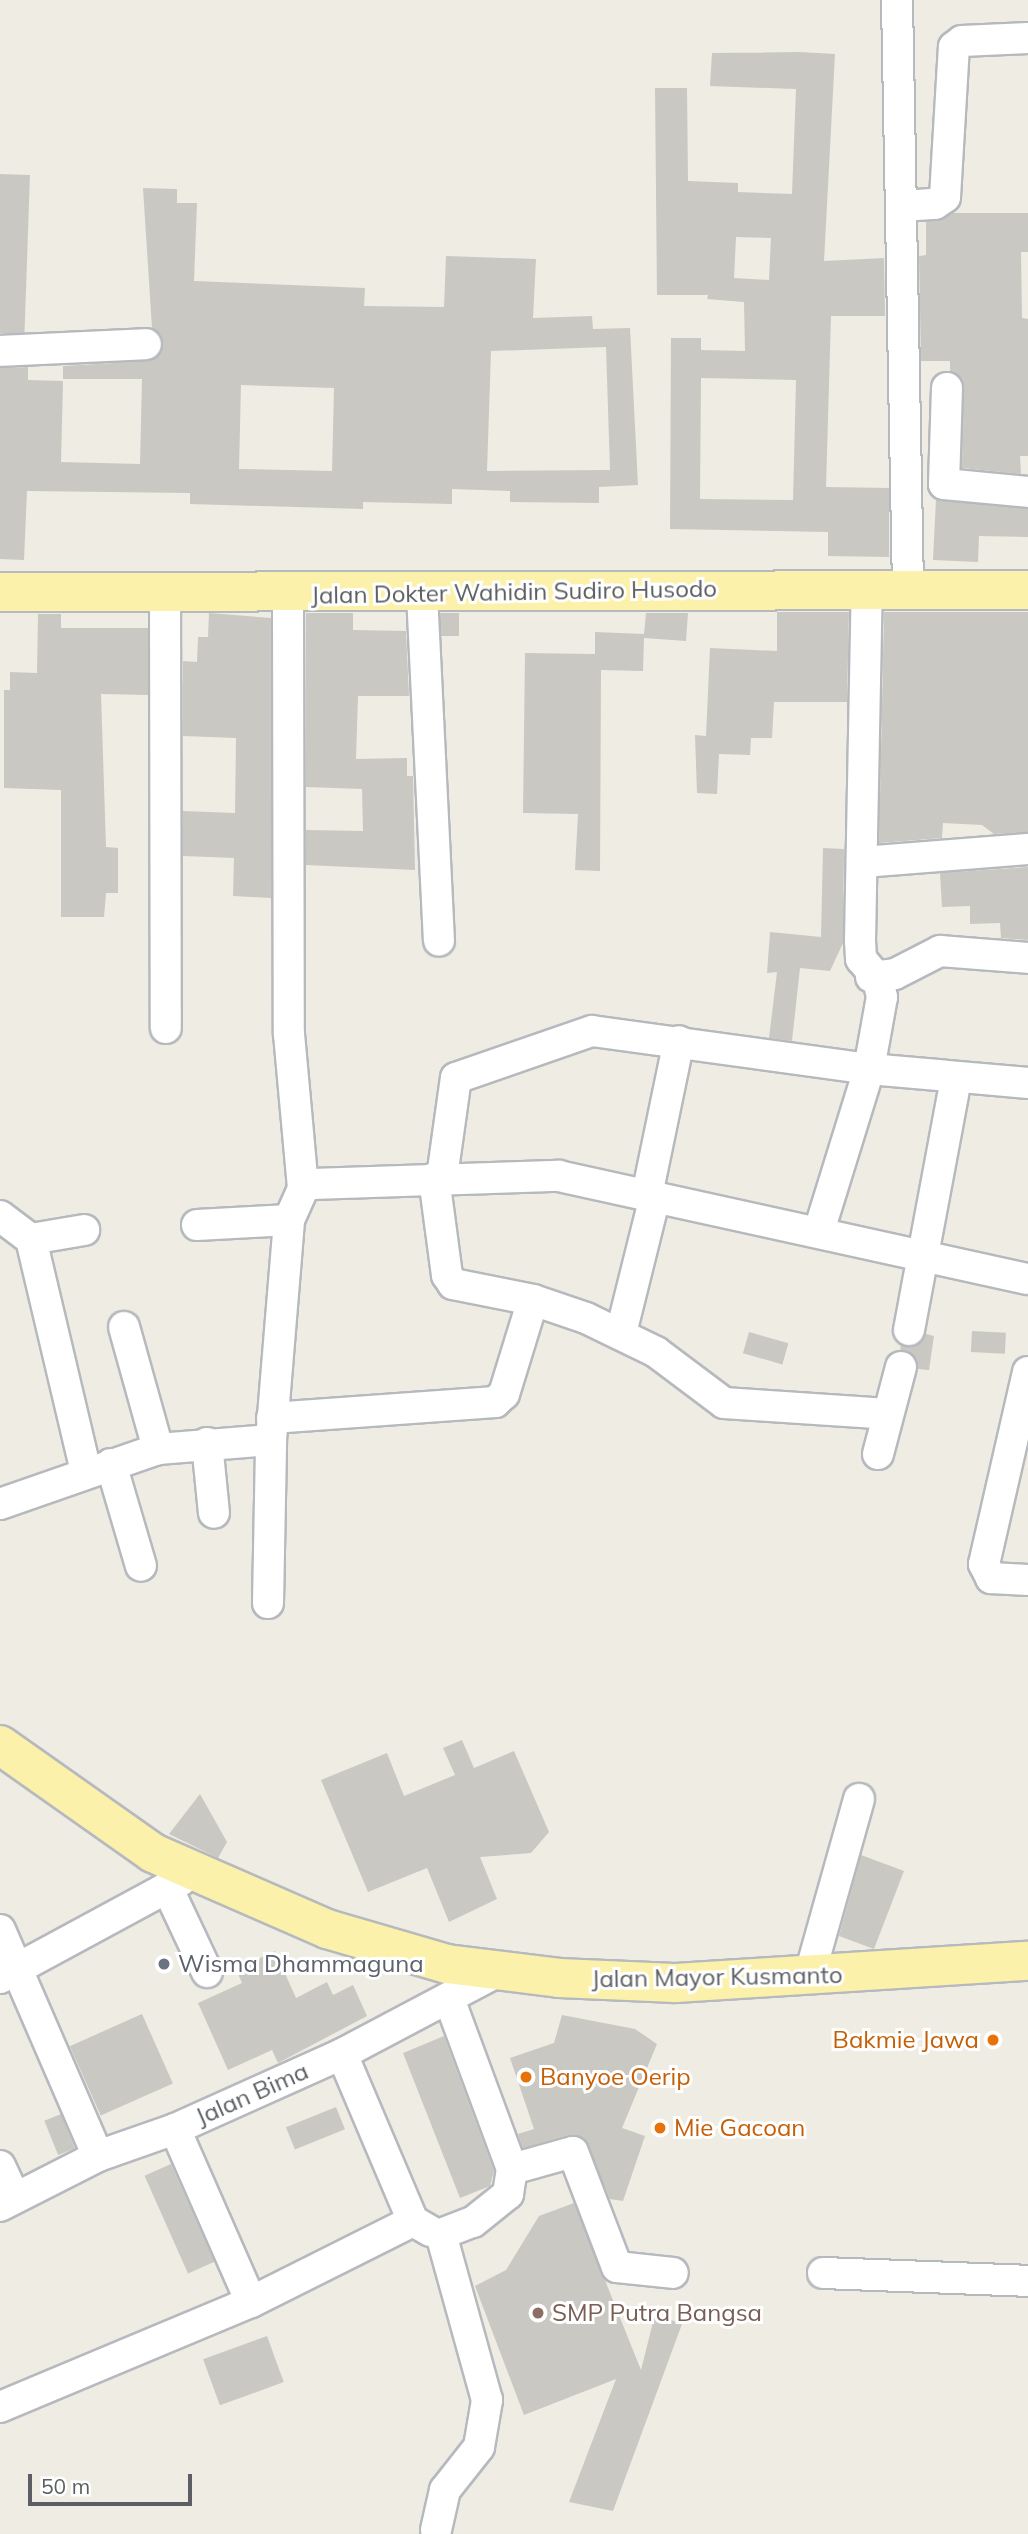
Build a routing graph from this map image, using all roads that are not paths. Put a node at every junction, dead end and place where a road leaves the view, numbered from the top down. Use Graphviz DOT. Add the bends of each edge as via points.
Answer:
graph roads {
  1 [pos="897,4"];
  2 [pos="1028,38"];
  3 [pos="903,206"];
  4 [pos="146,344"];
  5 [pos="0,351"];
  6 [pos="947,388"];
  7 [pos="941,472"];
  8 [pos="908,473"];
  9 [pos="1028,492"];
  10 [pos="908,587"];
  11 [pos="867,588"];
  12 [pos="1028,590"];
  13 [pos="0,592"];
  14 [pos="165,592"];
  15 [pos="422,594"];
  16 [pos="288,595"];
  17 [pos="1028,849"];
  18 [pos="862,862"];
  19 [pos="439,941"];
  20 [pos="1028,958"];
  21 [pos="872,977"];
  22 [pos="166,1028"];
  23 [pos="679,1041"];
  24 [pos="869,1069"];
  25 [pos="956,1079"];
  26 [pos="1028,1083"];
  27 [pos="438,1177"];
  28 [pos="303,1188"];
  29 [pos="651,1196"];
  30 [pos="2,1217"];
  31 [pos="289,1220"];
  32 [pos="197,1225"];
  33 [pos="84,1230"];
  34 [pos="819,1231"];
  35 [pos="31,1239"];
  36 [pos="926,1258"];
  37 [pos="1028,1279"];
  38 [pos="533,1300"];
  39 [pos="124,1326"];
  40 [pos="909,1330"];
  41 [pos="621,1333"];
  42 [pos="901,1367"];
  43 [pos="1028,1372"];
  44 [pos="888,1414"];
  45 [pos="272,1429"];
  46 [pos="207,1443"];
  47 [pos="158,1449"];
  48 [pos="878,1454"];
  49 [pos="98,1468"];
  50 [pos="0,1504"];
  51 [pos="214,1513"];
  52 [pos="141,1566"];
  53 [pos="1028,1580"];
  54 [pos="268,1603"];
  55 [pos="0,1745"];
  56 [pos="859,1799"];
  57 [pos="179,1877"];
  58 [pos="0,1930"];
  59 [pos="1027,1958"];
  60 [pos="499,1971"];
  61 [pos="206,1972"];
  62 [pos="8,1974"];
  63 [pos="809,1978"];
  64 [pos="449,1999"];
  65 [pos="342,2054"];
  66 [pos="175,2129"];
  67 [pos="98,2157"];
  68 [pos="0,2166"];
  69 [pos="512,2169"];
  70 [pos="7,2202"];
  71 [pos="414,2221"];
  72 [pos="441,2234"];
  73 [pos="673,2273"];
  74 [pos="823,2273"];
  75 [pos="1028,2280"];
  76 [pos="251,2302"];
  77 [pos="0,2407"];
  78 [pos="436,2530"];
  1 -- 3 [label="street"];
  2 -- 3 [label="street" via="962,41 954,47 945,197 935,204"];
  3 -- 8 [label="street"];
  4 -- 5 [label="street"];
  6 -- 7 [label="street"];
  7 -- 8 [label="street"];
  7 -- 9 [label="street" via="949,488"];
  8 -- 10 [label="street"];
  10 -- 11 [label="main road, Jalan Dokter Wahidin Sudiro Husodo"];
  10 -- 12 [label="main road, Jalan Dokter Wahidin Sudiro Husodo"];
  11 -- 15 [label="main road, Jalan Dokter Wahidin Sudiro Husodo"];
  11 -- 18 [label="street"];
  13 -- 14 [label="main road, Jalan Dokter Wahidin Sudiro Husodo"];
  14 -- 16 [label="main road, Jalan Dokter Wahidin Sudiro Husodo"];
  14 -- 22 [label="street"];
  15 -- 16 [label="main road, Jalan Dokter Wahidin Sudiro Husodo"];
  15 -- 19 [label="street"];
  16 -- 28 [label="street" via="289,1034"];
  17 -- 18 [label="street"];
  18 -- 21 [label="street" via="861,959"];
  20 -- 21 [label="street" via="940,951 895,974"];
  21 -- 24 [label="street" via="878,979 882,997"];
  23 -- 24 [label="street"];
  23 -- 27 [label="street" via="592,1031 465,1071 451,1086"];
  23 -- 29 [label="street"];
  24 -- 25 [label="street"];
  24 -- 34 [label="street"];
  25 -- 26 [label="street"];
  25 -- 36 [label="street"];
  27 -- 28 [label="street"];
  27 -- 29 [label="street" via="559,1176"];
  27 -- 38 [label="street" via="447,1275 453,1284"];
  28 -- 31 [label="street"];
  29 -- 34 [label="street"];
  29 -- 41 [label="street"];
  30 -- 35 [label="street"];
  31 -- 32 [label="street"];
  31 -- 45 [label="street"];
  33 -- 35 [label="street"];
  34 -- 36 [label="street"];
  35 -- 49 [label="street"];
  36 -- 37 [label="street"];
  36 -- 40 [label="street"];
  38 -- 41 [label="street"];
  38 -- 45 [label="street" via="504,1394 495,1402"];
  39 -- 47 [label="street"];
  41 -- 44 [label="street" via="686,1370 724,1403"];
  42 -- 44 [label="street"];
  43 -- 53 [label="street" via="984,1564 991,1578"];
  44 -- 48 [label="street"];
  45 -- 46 [label="street"];
  45 -- 54 [label="street"];
  46 -- 47 [label="street"];
  46 -- 51 [label="street"];
  47 -- 49 [label="street"];
  49 -- 50 [label="street"];
  49 -- 52 [label="street"];
  55 -- 57 [label="main road, Jalan Mayor Kusmanto"];
  56 -- 63 [label="street"];
  57 -- 60 [label="main road, Jalan Mayor Kusmanto" via="359,1941"];
  57 -- 61 [label="street"];
  57 -- 62 [label="street"];
  58 -- 62 [label="street"];
  59 -- 63 [label="main road, Jalan Mayor Kusmanto"];
  60 -- 63 [label="main road, Jalan Mayor Kusmanto" via="641,1983"];
  60 -- 64 [label="street, Jalan Bima"];
  62 -- 67 [label="street"];
  64 -- 65 [label="street, Jalan Bima"];
  64 -- 69 [label="street"];
  65 -- 66 [label="street, Jalan Bima"];
  65 -- 71 [label="street"];
  66 -- 67 [label="street, Jalan Bima"];
  66 -- 76 [label="street"];
  67 -- 70 [label="street, Jalan Bima"];
  68 -- 70 [label="street"];
  69 -- 72 [label="street" via="508,2194 473,2222"];
  69 -- 73 [label="street" via="573,2152 617,2267"];
  71 -- 72 [label="street"];
  71 -- 76 [label="street"];
  72 -- 78 [label="street" via="487,2400 479,2447 444,2490"];
  74 -- 75 [label="street"];
  76 -- 77 [label="street"];
}
